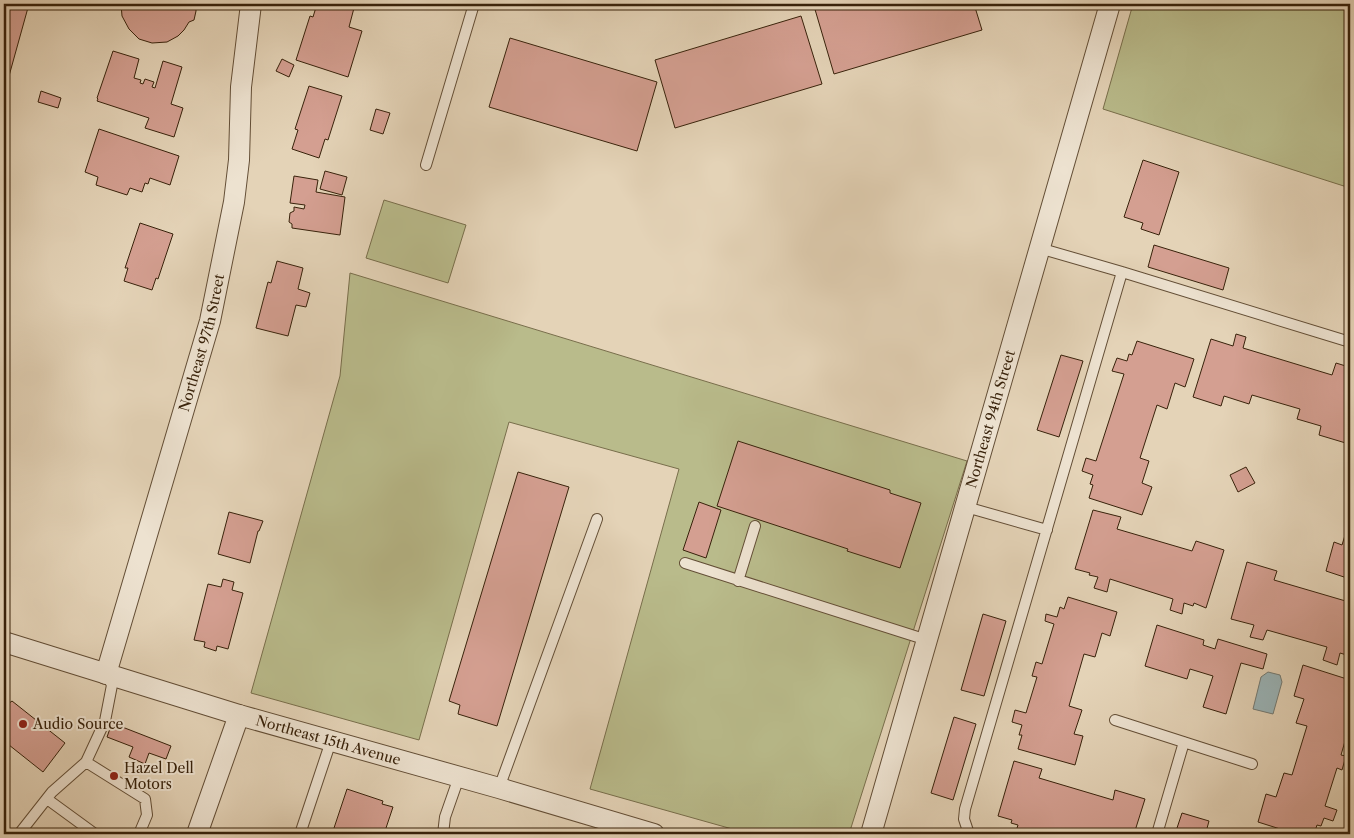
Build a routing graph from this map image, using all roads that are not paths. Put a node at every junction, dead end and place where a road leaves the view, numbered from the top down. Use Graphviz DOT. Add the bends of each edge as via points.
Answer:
graph roads {
  1 [pos="251,4"];
  2 [pos="474,4"];
  3 [pos="628,4"];
  4 [pos="635,4"];
  5 [pos="1110,4"];
  6 [pos="426,165"];
  7 [pos="1039,248"];
  8 [pos="1122,272"];
  9 [pos="1350,342"];
  10 [pos="966,507"];
  11 [pos="597,519"];
  12 [pos="755,526"];
  13 [pos="1047,530"];
  14 [pos="685,564"];
  15 [pos="738,581"];
  16 [pos="927,640"];
  17 [pos="4,642"];
  18 [pos="106,674"];
  19 [pos="239,715"];
  20 [pos="1115,720"];
  21 [pos="331,740"];
  22 [pos="1184,742"];
  23 [pos="86,762"];
  24 [pos="1252,764"];
  25 [pos="459,776"];
  26 [pos="499,788"];
  27 [pos="47,798"];
  28 [pos="19,834"];
  29 [pos="95,834"];
  30 [pos="139,834"];
  31 [pos="197,834"];
  32 [pos="300,834"];
  33 [pos="443,834"];
  34 [pos="654,834"];
  35 [pos="871,834"];
  36 [pos="969,834"];
  37 [pos="1157,834"];
  1 -- 18 [label="street, Northeast 97th Street" via="241,87 234,202 210,322"];
  2 -- 6 [label="lane"];
  3 -- 4 [label="lane"];
  5 -- 7 [label="street, Northeast 94th Street"];
  7 -- 8 [label="lane"];
  7 -- 10 [label="street, Northeast 94th Street"];
  8 -- 9 [label="lane"];
  8 -- 13 [label="lane"];
  10 -- 13 [label="lane"];
  10 -- 16 [label="street, Northeast 94th Street"];
  11 -- 26 [label="lane"];
  12 -- 15 [label="lane"];
  13 -- 36 [label="lane" via="965,809 964,819"];
  14 -- 15 [label="lane"];
  15 -- 16 [label="lane"];
  16 -- 35 [label="street, Northeast 94th Street"];
  17 -- 18 [label="street, Northeast 15th Avenue"];
  18 -- 19 [label="street, Northeast 15th Avenue"];
  18 -- 23 [label="lane" via="112,685 104,721"];
  19 -- 21 [label="street, Northeast 15th Avenue"];
  19 -- 31 [label="street"];
  20 -- 22 [label="lane"];
  21 -- 25 [label="street, Northeast 15th Avenue"];
  21 -- 32 [label="lane"];
  22 -- 24 [label="lane"];
  22 -- 37 [label="lane"];
  23 -- 27 [label="lane"];
  23 -- 30 [label="lane" via="145,799 147,815"];
  25 -- 26 [label="street, Northeast 15th Avenue"];
  25 -- 33 [label="lane" via="445,817"];
  26 -- 34 [label="street, Northeast 15th Avenue"];
  27 -- 28 [label="lane"];
  27 -- 29 [label="lane"];
}
